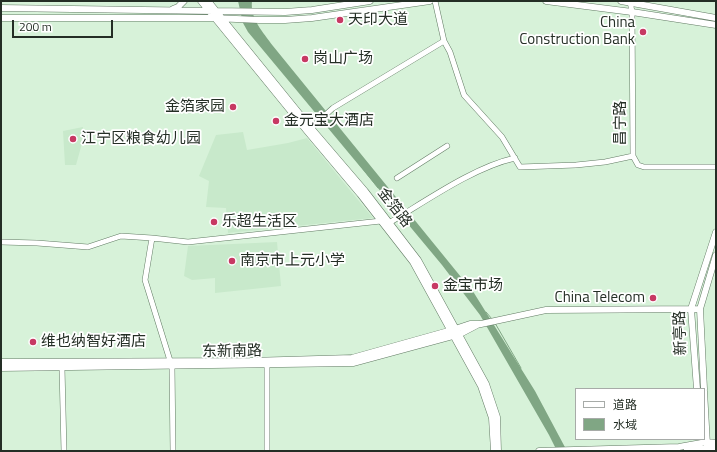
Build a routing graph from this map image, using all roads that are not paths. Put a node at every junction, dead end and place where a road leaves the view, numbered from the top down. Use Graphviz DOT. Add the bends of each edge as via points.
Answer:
graph roads {
  1 [pos="184,1"];
  2 [pos="201,1"];
  3 [pos="208,1"];
  4 [pos="370,1"];
  5 [pos="430,1"];
  6 [pos="436,1"];
  7 [pos="546,1"];
  8 [pos="621,1"];
  9 [pos="630,2"];
  10 [pos="1,8"];
  11 [pos="172,10"];
  12 [pos="211,10"];
  13 [pos="632,12"];
  14 [pos="1,18"];
  15 [pos="214,18"];
  16 [pos="222,18"];
  17 [pos="716,18"];
  18 [pos="716,25"];
  19 [pos="444,41"];
  20 [pos="311,128"];
  21 [pos="447,146"];
  22 [pos="633,156"];
  23 [pos="515,158"];
  24 [pos="716,167"];
  25 [pos="397,178"];
  26 [pos="381,221"];
  27 [pos="389,223"];
  28 [pos="716,232"];
  29 [pos="152,238"];
  30 [pos="1,242"];
  31 [pos="716,255"];
  32 [pos="691,309"];
  33 [pos="700,309"];
  34 [pos="455,332"];
  35 [pos="1,362"];
  36 [pos="171,364"];
  37 [pos="267,365"];
  38 [pos="1,368"];
  39 [pos="62,368"];
  40 [pos="697,388"];
  41 [pos="704,388"];
  42 [pos="716,443"];
  43 [pos="704,446"];
  44 [pos="716,448"];
  45 [pos="561,450"];
  46 [pos="64,451"];
  47 [pos="173,451"];
  48 [pos="267,451"];
  49 [pos="494,451"];
  50 [pos="498,451"];
  51 [pos="539,451"];
  52 [pos="627,451"];
  1 -- 11 [label="main road"];
  2 -- 12 [label="main road"];
  3 -- 12 [label="main road"];
  4 -- 12 [label="main road" via="312,10"];
  5 -- 16 [label="main road" via="312,18"];
  6 -- 19 [label="street"];
  7 -- 13 [label="main road"];
  8 -- 9 [label="main road"];
  9 -- 13 [label="street, 昌宁路"];
  9 -- 17 [label="main road"];
  10 -- 11 [label="main road"];
  11 -- 12 [label="main road"];
  12 -- 15 [label="main road, 金箔路"];
  12 -- 16 [label="main road, 金箔路"];
  13 -- 18 [label="main road"];
  13 -- 22 [label="street, 昌宁路"];
  14 -- 15 [label="main road"];
  15 -- 16 [label="main road"];
  15 -- 26 [label="main road, 金箔路"];
  16 -- 20 [label="main road, 金箔路"];
  19 -- 20 [label="street" via="333,108"];
  19 -- 23 [label="street" via="464,95 502,137"];
  20 -- 27 [label="main road, 金箔路"];
  21 -- 25 [label="street"];
  22 -- 23 [label="street" via="576,165 520,167"];
  22 -- 24 [label="street, 昌宁路" via="638,165 644,167"];
  23 -- 27 [label="street" via="470,175"];
  26 -- 29 [label="street" via="188,242"];
  26 -- 34 [label="main road, 金箔路" via="413,262"];
  27 -- 34 [label="main road, 金箔路" via="418,260"];
  28 -- 32 [label="main road, 新亭路"];
  29 -- 30 [label="street" via="121,236 88,247"];
  29 -- 36 [label="street" via="145,280"];
  31 -- 33 [label="main road, 新亭路"];
  32 -- 33 [label="main road"];
  32 -- 34 [label="main road" via="546,310"];
  32 -- 40 [label="main road, 新亭路"];
  33 -- 41 [label="main road, 新亭路"];
  34 -- 36 [label="main road, 东新南路" via="352,358"];
  34 -- 37 [label="main road, 东新南路" via="353,363"];
  34 -- 49 [label="main road, 金箔路" via="482,386 492,418"];
  34 -- 50 [label="main road, 金箔路" via="486,384 497,417"];
  35 -- 36 [label="main road, 东新南路"];
  36 -- 37 [label="main road, 东新南路"];
  36 -- 39 [label="main road, 东新南路"];
  36 -- 47 [label="street"];
  37 -- 48 [label="street"];
  38 -- 39 [label="main road, 东新南路"];
  39 -- 46 [label="street"];
  42 -- 43 [label="main road"];
  43 -- 44 [label="main road"];
  43 -- 45 [label="main road"];
  43 -- 52 [label="main road"];
  45 -- 51 [label="main road"];
}
